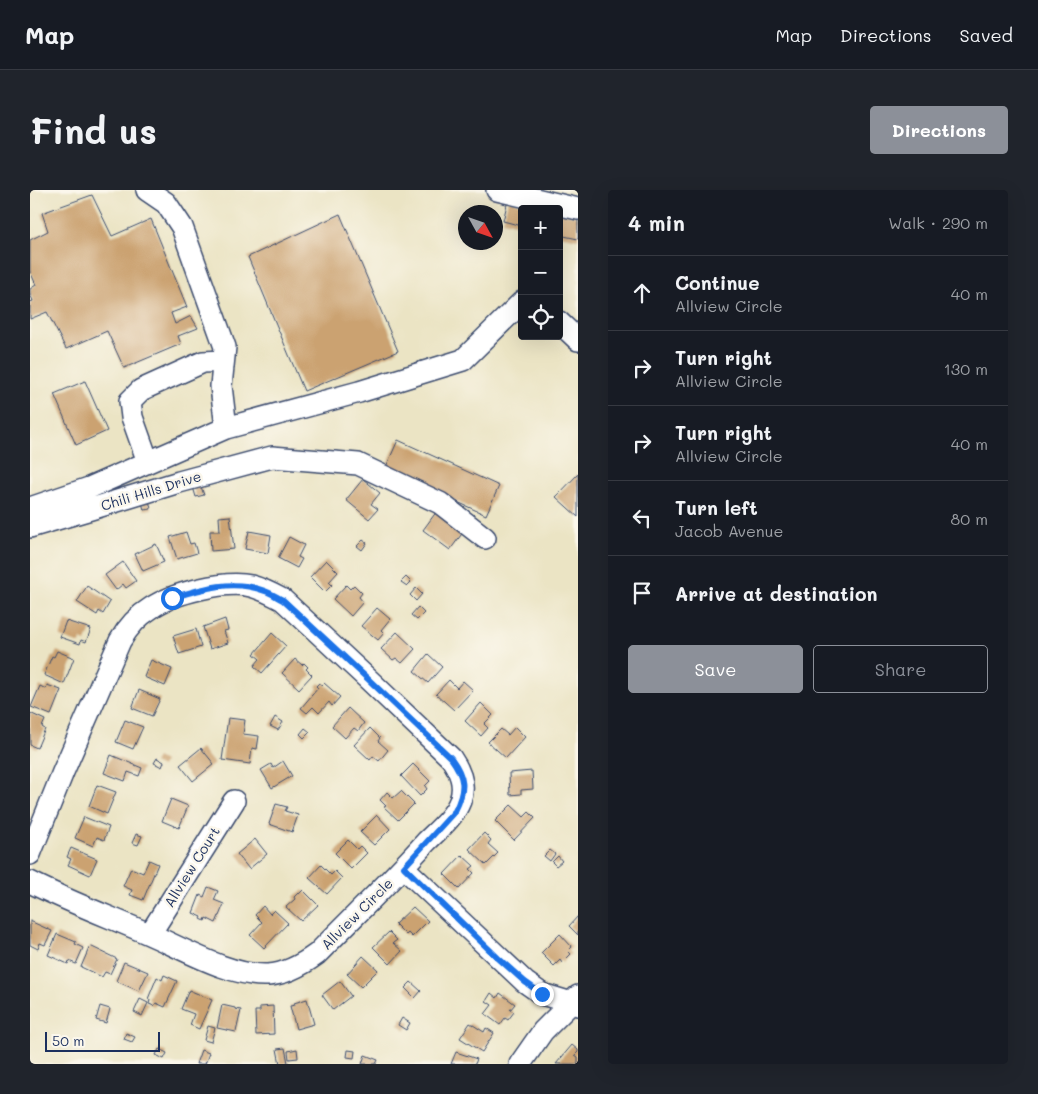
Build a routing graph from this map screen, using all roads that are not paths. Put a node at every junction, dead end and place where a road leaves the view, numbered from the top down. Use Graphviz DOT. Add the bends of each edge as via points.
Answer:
graph roads {
  1 [pos="147,190"];
  2 [pos="497,190"];
  3 [pos="578,209"];
  4 [pos="518,306"];
  5 [pos="563,326"];
  6 [pos="578,340"];
  7 [pos="223,361"];
  8 [pos="226,428"];
  9 [pos="148,462"];
  10 [pos="30,508"];
  11 [pos="30,526"];
  12 [pos="485,538"];
  13 [pos="234,801"];
  14 [pos="30,854"];
  15 [pos="404,867"];
  16 [pos="30,882"];
  17 [pos="150,934"];
  18 [pos="576,1001"];
  19 [pos="520,1064"];
  1 -- 7 [label="street" via="166,203 182,227 225,347"];
  2 -- 3 [label="street"];
  4 -- 8 [label="street" via="463,360"];
  5 -- 6 [label="street"];
  7 -- 8 [label="street" via="221,386"];
  7 -- 9 [label="street" via="203,362 141,390 130,402"];
  8 -- 9 [label="street"];
  9 -- 10 [label="street" via="89,488"];
  11 -- 12 [label="street, Chili Hills Drive" via="272,457 358,464 440,503"];
  13 -- 17 [label="street, Allview Court"];
  14 -- 15 [label="street, Allview Circle" via="127,630 152,607 172,598 231,584 267,591 283,600 459,768 463,787 455,811"];
  15 -- 17 [label="street, Allview Circle" via="316,954 304,964 284,972 250,974 226,968"];
  15 -- 18 [label="street" via="525,982 542,994"];
  16 -- 17 [label="street, Allview Circle"];
  18 -- 19 [label="street" via="542,1031"];
}
